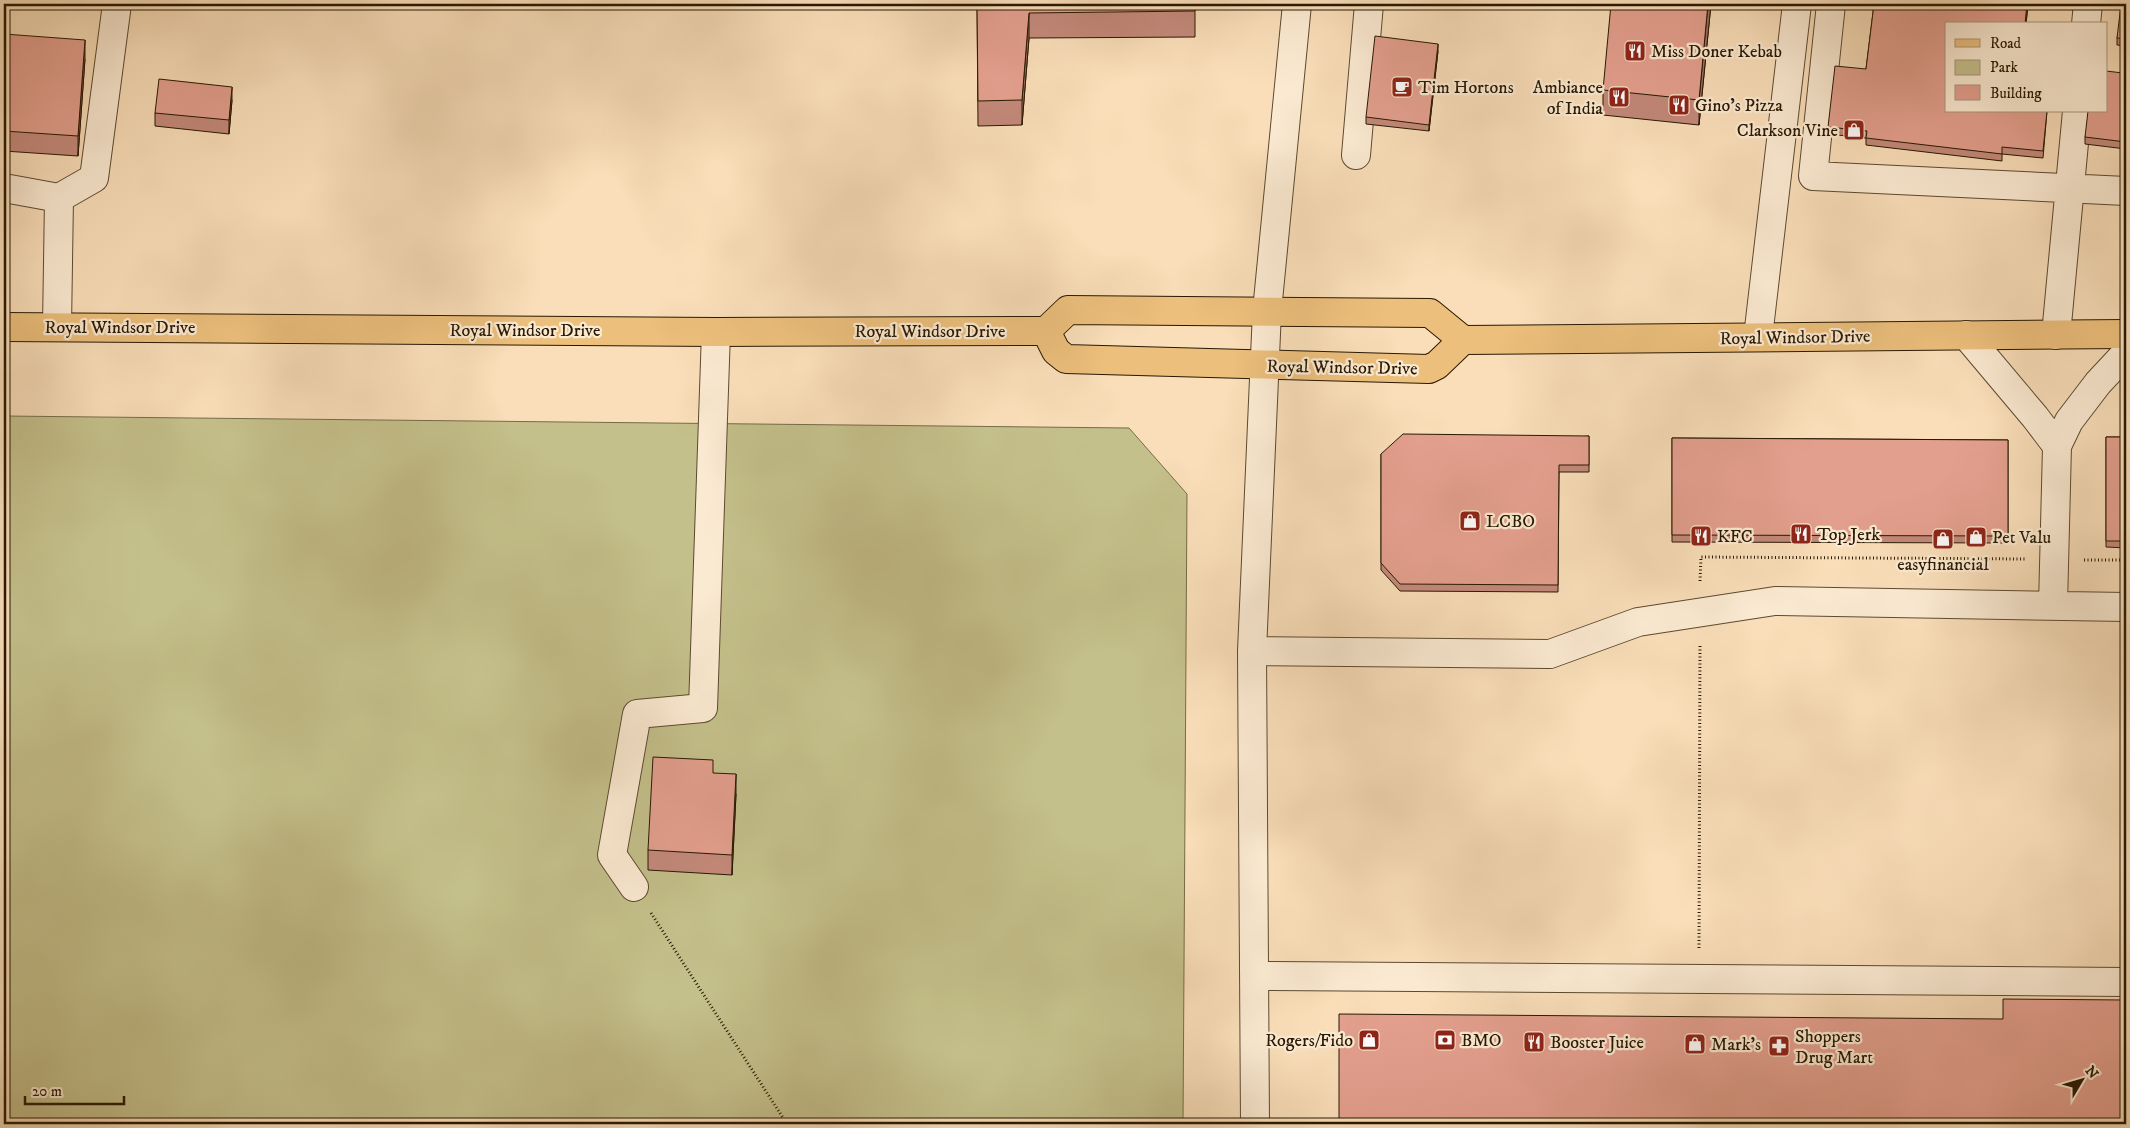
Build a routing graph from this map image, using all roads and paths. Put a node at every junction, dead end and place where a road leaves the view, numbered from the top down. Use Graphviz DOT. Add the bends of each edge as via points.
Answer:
graph roads {
  1 [pos="117,4"];
  2 [pos="1297,4"];
  3 [pos="1369,4"];
  4 [pos="1797,4"];
  5 [pos="1831,4"];
  6 [pos="2088,4"];
  7 [pos="2086,22"];
  8 [pos="2077,112"];
  9 [pos="1356,155"];
  10 [pos="4,188"];
  11 [pos="2070,188"];
  12 [pos="2126,191"];
  13 [pos="60,198"];
  14 [pos="1268,311"];
  15 [pos="4,327"];
  16 [pos="57,327"];
  17 [pos="1046,331"];
  18 [pos="716,332"];
  19 [pos="2126,334"];
  20 [pos="1966,335"];
  21 [pos="2056,335"];
  22 [pos="1758,337"];
  23 [pos="1463,340"];
  24 [pos="2126,352"];
  25 [pos="1264,366"];
  26 [pos="2057,446"];
  27 [pos="2028,559"];
  28 [pos="2084,560"];
  29 [pos="2126,560"];
  30 [pos="1700,589"];
  31 [pos="2053,606"];
  32 [pos="2126,607"];
  33 [pos="1700,634"];
  34 [pos="1252,651"];
  35 [pos="634,887"];
  36 [pos="1699,949"];
  37 [pos="1255,976"];
  38 [pos="2126,982"];
  39 [pos="787,1124"];
  40 [pos="1255,1124"];
  1 -- 13 [label="lane" via="94,178"];
  2 -- 14 [label="lane"];
  3 -- 9 [label="lane"];
  4 -- 22 [label="lane"];
  5 -- 11 [label="lane" via="1813,176"];
  6 -- 7 [label="lane"];
  8 -- 11 [label="lane"];
  10 -- 13 [label="lane"];
  11 -- 12 [label="lane"];
  11 -- 21 [label="lane"];
  13 -- 16 [label="lane"];
  14 -- 17 [label="main road" via="1068,310"];
  14 -- 23 [label="main road" via="1430,313"];
  14 -- 25 [label="lane"];
  15 -- 16 [label="main road, Royal Windsor Drive"];
  16 -- 18 [label="main road, Royal Windsor Drive"];
  17 -- 18 [label="main road, Royal Windsor Drive"];
  17 -- 25 [label="main road, Royal Windsor Drive" via="1056,351 1066,359"];
  18 -- 35 [label="lane" via="703,708 637,714 612,855"];
  19 -- 21 [label="main road, Royal Windsor Drive"];
  20 -- 21 [label="main road, Royal Windsor Drive"];
  20 -- 22 [label="main road, Royal Windsor Drive"];
  20 -- 26 [label="lane"];
  22 -- 23 [label="main road, Royal Windsor Drive"];
  23 -- 25 [label="main road, Royal Windsor Drive" via="1429,369"];
  24 -- 26 [label="lane" via="2069,421"];
  25 -- 34 [label="lane"];
  26 -- 31 [label="lane"];
  27 -- 30 [label="path" via="1701,557"];
  28 -- 29 [label="path"];
  31 -- 32 [label="lane"];
  31 -- 34 [label="lane" via="1775,601 1638,622 1550,654"];
  33 -- 36 [label="path"];
  34 -- 37 [label="lane"];
  35 -- 39 [label="path"];
  37 -- 38 [label="lane"];
  37 -- 40 [label="lane"];
}
